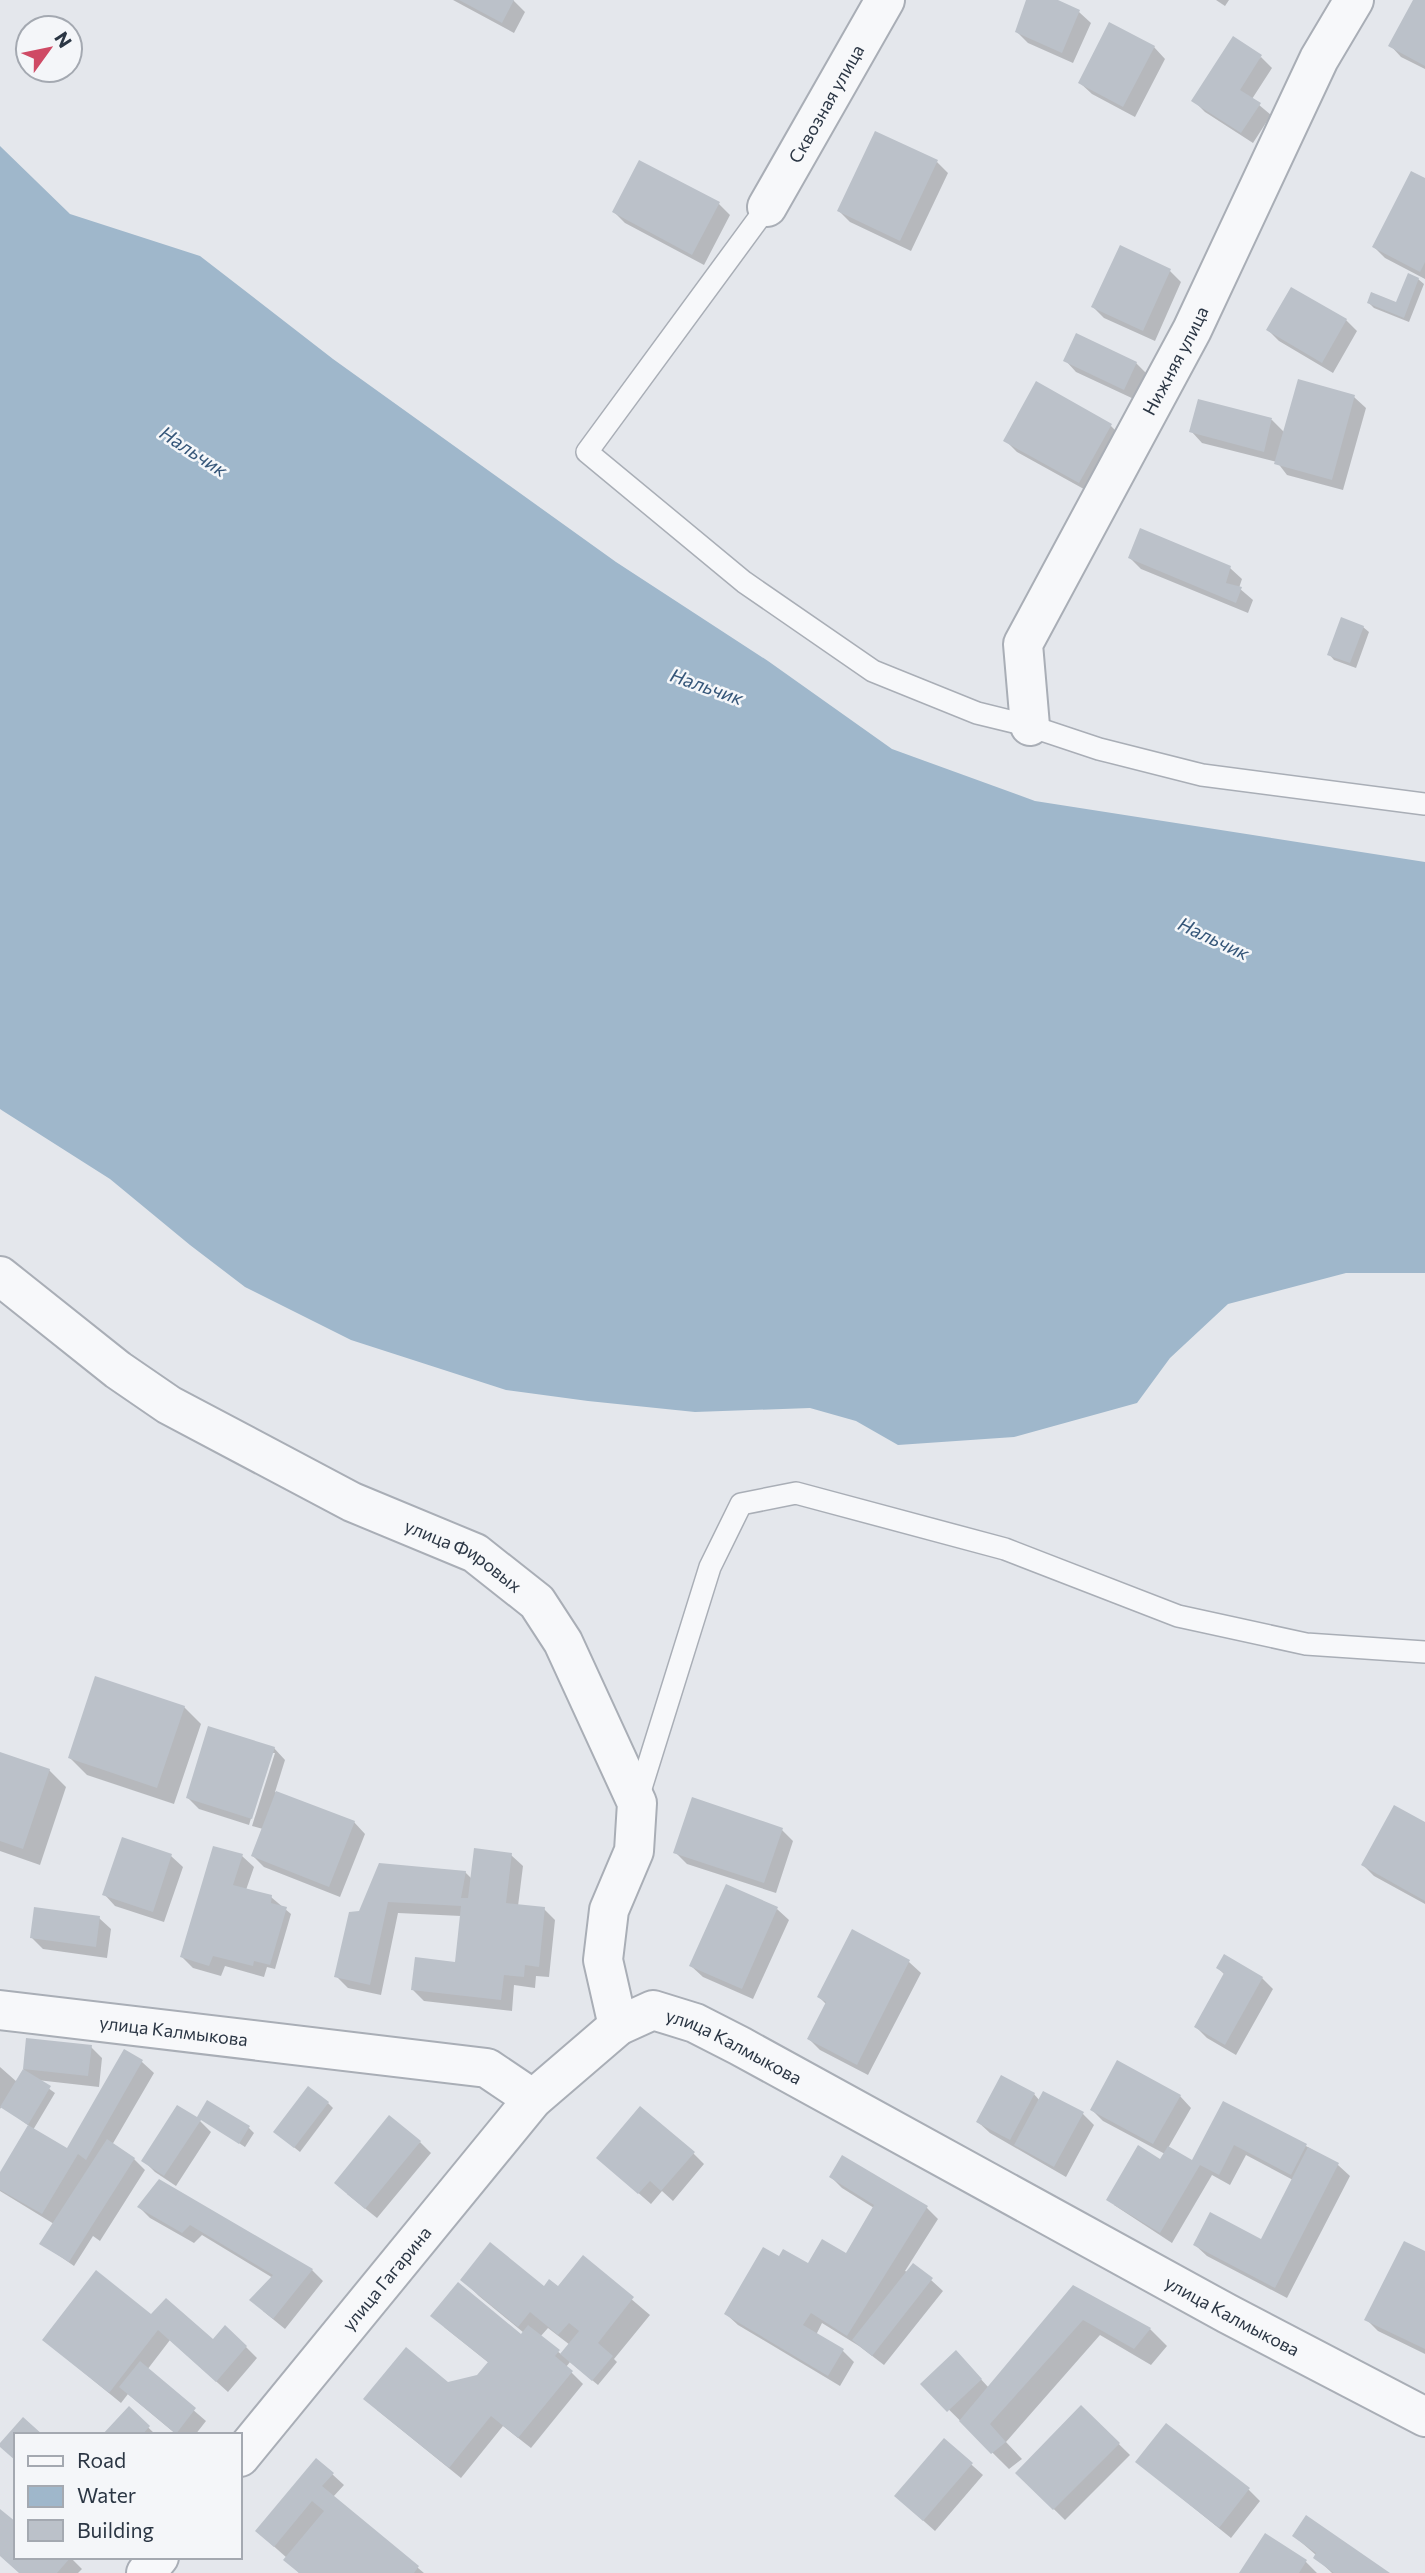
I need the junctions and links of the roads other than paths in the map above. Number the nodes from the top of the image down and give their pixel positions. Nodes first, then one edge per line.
1 (885, 0) edge
2 (1354, 0) edge
3 (767, 206) joint
4 (1030, 726) junction
5 (1425, 804) edge
6 (0, 1276) edge
7 (1425, 1652) edge
8 (637, 1802) junction
9 (0, 2010) edge
10 (618, 2026) junction
11 (533, 2099) junction
12 (1425, 2417) edge
13 (242, 2455) edge
14 (157, 2559) edge
15 (146, 2573) edge

1 - 3 street, Сквозная улица
2 - 4 street, Нижняя улица
3 - 4 lane
4 - 5 lane
6 - 8 street, улица Фировых
7 - 8 lane
8 - 10 street, улица Фировых
9 - 11 street, улица Калмыкова
10 - 11 street, улица Калмыкова
10 - 12 street, улица Калмыкова
11 - 13 street, улица Гагарина
14 - 15 street

